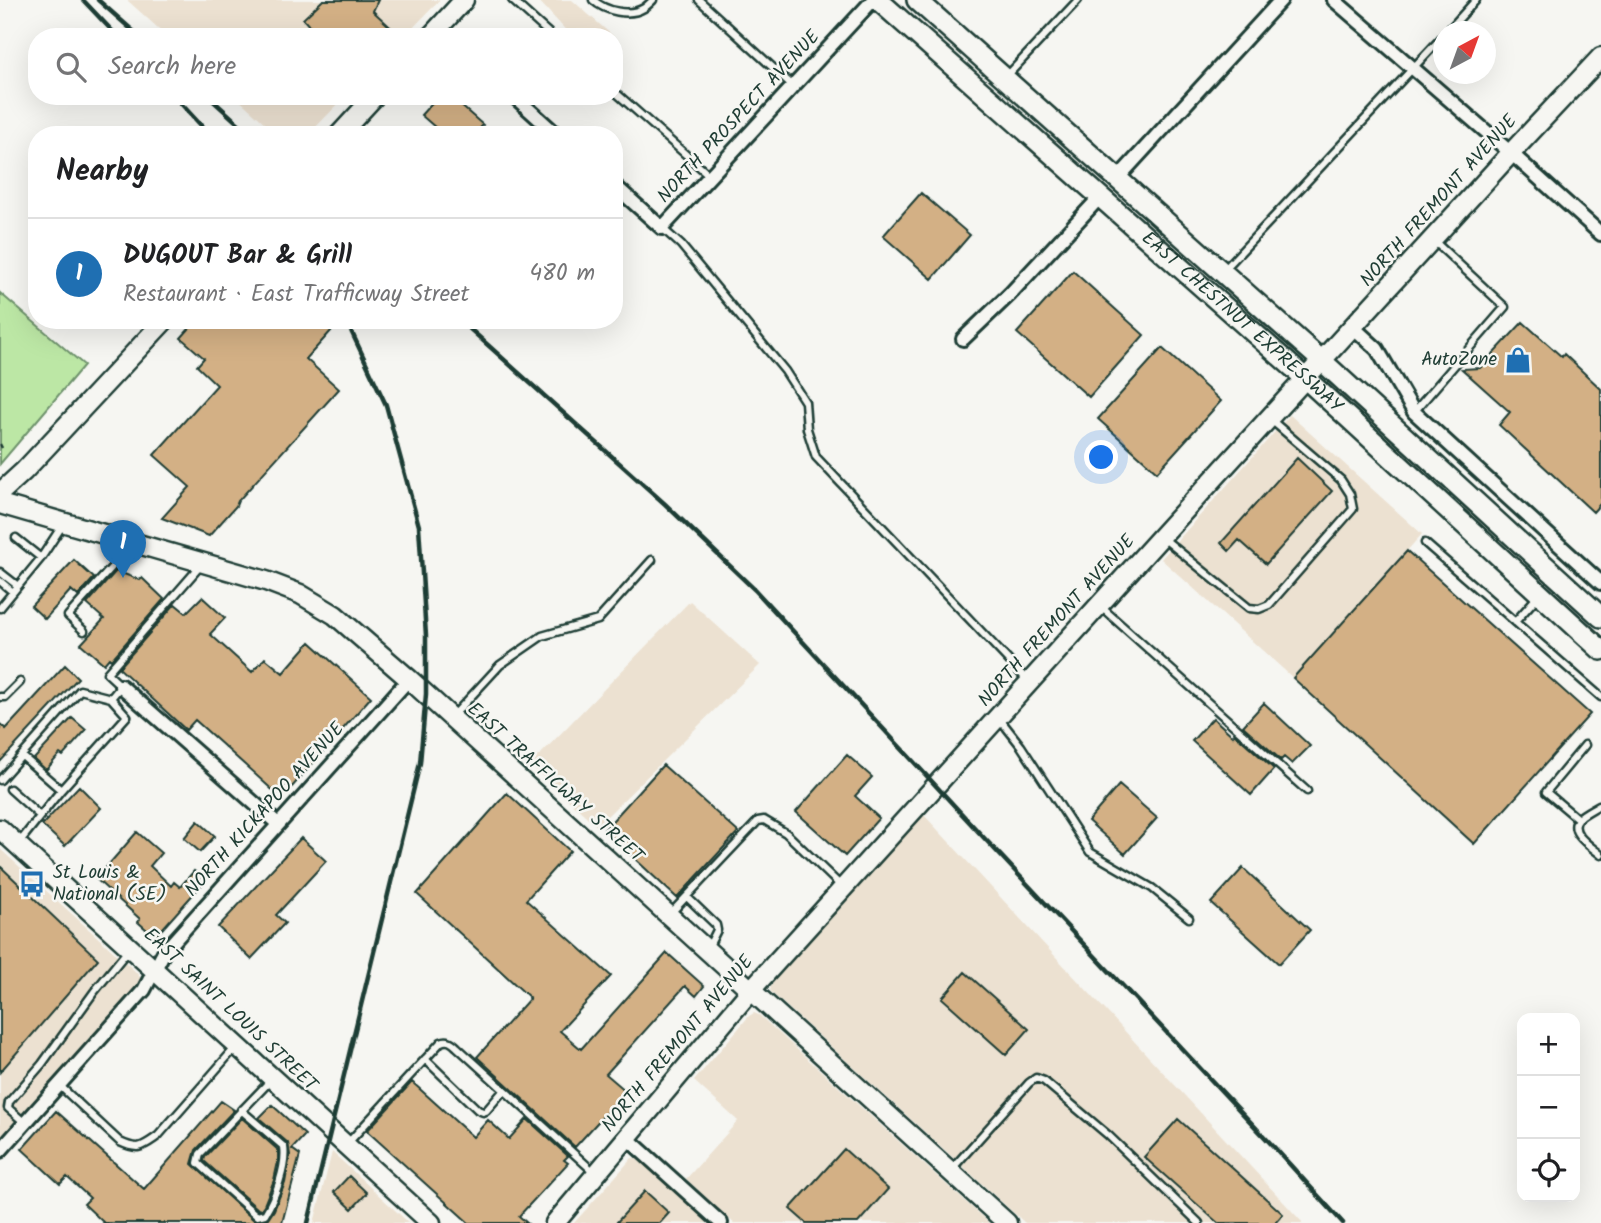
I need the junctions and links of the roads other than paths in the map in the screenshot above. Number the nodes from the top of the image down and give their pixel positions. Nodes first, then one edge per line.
1 (464, 0) edge
2 (512, 0) edge
3 (593, 0) edge
4 (653, 0) edge
5 (699, 0) edge
6 (876, 0) edge
7 (917, 0) edge
8 (1078, 0) edge
9 (1281, 0) edge
10 (1334, 0) edge
11 (1476, 0) edge
12 (1456, 21) edge
13 (443, 28) edge
14 (543, 28) edge
15 (1433, 46) edge
16 (1601, 57) edge
17 (1413, 68) junction
18 (1005, 79) junction
19 (793, 87) junction
20 (623, 99) edge
21 (367, 105) edge
22 (524, 105) edge
23 (347, 126) edge
24 (547, 126) edge
25 (1511, 153) junction
26 (710, 177) junction
27 (1117, 179) junction
28 (623, 193) edge
29 (1100, 197) junction
30 (663, 228) junction
31 (1601, 234) edge
32 (1432, 239) junction
33 (1222, 272) junction
34 (1353, 327) junction
35 (157, 329) edge
36 (964, 338) dead end
37 (1322, 361) junction
38 (1306, 379) junction
39 (1414, 412) junction
40 (1269, 418) junction
41 (0, 493) edge
42 (0, 503) edge
43 (65, 523) junction
44 (1161, 536) junction
45 (16, 538) dead end
46 (120, 539) junction
47 (1425, 543) dead end
48 (41, 558) junction
49 (652, 560) dead end
50 (203, 563) junction
51 (0, 572) edge
52 (0, 581) edge
53 (1601, 583) edge
54 (15, 589) junction
55 (1540, 594) junction
56 (1099, 605) junction
57 (0, 608) edge
58 (1601, 617) edge
59 (1515, 622) junction
60 (84, 631) dead end
61 (1601, 650) edge
62 (409, 679) junction
63 (20, 682) dead end
64 (1030, 682) junction
65 (121, 686) junction
66 (0, 697) edge
67 (1601, 697) edge
68 (111, 698) junction
69 (998, 716) junction
70 (452, 718) junction
71 (1585, 745) dead end
72 (22, 756) junction
73 (0, 780) edge
74 (10, 789) dead end
75 (61, 790) junction
76 (1307, 791) dead end
77 (1600, 805) edge
78 (40, 816) junction
79 (1578, 819) junction
80 (278, 824) junction
81 (0, 829) edge
82 (17, 845) junction
83 (1601, 855) edge
84 (843, 888) junction
85 (687, 897) junction
86 (669, 916) junction
87 (1189, 918) dead end
88 (130, 947) junction
89 (707, 950) junction
90 (155, 970) junction
91 (751, 990) junction
92 (237, 1045) junction
93 (425, 1059) junction
94 (273, 1078) junction
95 (59, 1085) junction
96 (504, 1090) junction
97 (241, 1110) junction
98 (25, 1123) junction
99 (626, 1137) junction
100 (346, 1146) junction
101 (0, 1151) edge
102 (950, 1171) junction
103 (596, 1174) junction
104 (430, 1223) edge
105 (555, 1223) edge
106 (721, 1223) edge
107 (1007, 1223) edge
108 (1199, 1223) edge

1 - 13 main road
2 - 14 lane
3 - 4 lane
5 - 19 lane
6 - 19 street, NORTH PROSPECT AVENUE
6 - 29 main road, EAST CHESTNUT EXPRESSWAY
7 - 18 main road, EAST CHESTNUT EXPRESSWAY
8 - 18 lane
9 - 27 street
10 - 17 street
11 - 12 lane
15 - 17 lane
16 - 25 main road, NORTH FREMONT AVENUE
17 - 25 street
17 - 33 lane
18 - 27 main road, EAST CHESTNUT EXPRESSWAY
19 - 26 street, NORTH PROSPECT AVENUE
20 - 26 lane
21 - 23 main road
22 - 24 street
25 - 31 street
25 - 32 main road, NORTH FREMONT AVENUE
26 - 30 street, NORTH PROSPECT AVENUE
27 - 33 main road, EAST CHESTNUT EXPRESSWAY
28 - 30 street
29 - 36 street
29 - 38 main road, EAST CHESTNUT EXPRESSWAY
30 - 64 lane
32 - 34 main road, NORTH FREMONT AVENUE
32 - 39 lane
33 - 37 main road, EAST CHESTNUT EXPRESSWAY
34 - 37 main road, NORTH FREMONT AVENUE
34 - 39 street
35 - 41 main road
37 - 38 main road, NORTH FREMONT AVENUE
37 - 58 main road, EAST CHESTNUT EXPRESSWAY
38 - 40 main road, NORTH FREMONT AVENUE
38 - 55 main road, EAST CHESTNUT EXPRESSWAY
39 - 53 street
40 - 44 main road, NORTH FREMONT AVENUE
40 - 44 lane
42 - 43 main road, EAST TRAFFICWAY STREET
43 - 46 main road, EAST TRAFFICWAY STREET
43 - 48 lane
44 - 56 main road, NORTH FREMONT AVENUE
45 - 48 lane
46 - 50 main road, EAST TRAFFICWAY STREET
46 - 60 lane
47 - 59 lane
48 - 54 lane
49 - 70 lane
50 - 62 main road, EAST TRAFFICWAY STREET
50 - 65 lane
51 - 54 lane
52 - 54 lane
54 - 57 lane
55 - 59 lane
55 - 61 main road, EAST CHESTNUT EXPRESSWAY
56 - 64 main road, NORTH FREMONT AVENUE
56 - 76 lane
59 - 67 lane
62 - 70 main road, EAST TRAFFICWAY STREET
62 - 80 street, NORTH KICKAPOO AVENUE
63 - 66 lane
64 - 69 main road, NORTH FREMONT AVENUE
65 - 68 lane
65 - 80 street
68 - 72 lane
68 - 75 lane
69 - 84 main road, NORTH FREMONT AVENUE
69 - 87 lane
70 - 86 main road, EAST TRAFFICWAY STREET
71 - 79 lane
72 - 73 lane
72 - 75 lane
74 - 78 lane
75 - 78 lane
77 - 79 lane
78 - 82 lane
79 - 83 lane
80 - 90 street, NORTH KICKAPOO AVENUE
81 - 82 main road, EAST SAINT LOUIS STREET
82 - 88 main road, EAST SAINT LOUIS STREET
84 - 85 lane
84 - 91 main road, NORTH FREMONT AVENUE
85 - 86 lane
85 - 89 lane
86 - 89 main road, EAST TRAFFICWAY STREET
88 - 90 main road, EAST SAINT LOUIS STREET
88 - 98 lane
89 - 91 main road, EAST TRAFFICWAY STREET
90 - 92 main road, EAST SAINT LOUIS STREET
90 - 95 street, NORTH KICKAPOO AVENUE
91 - 99 main road, NORTH FREMONT AVENUE
91 - 102 main road, EAST TRAFFICWAY STREET
92 - 94 main road, EAST SAINT LOUIS STREET
92 - 95 lane
93 - 96 lane
93 - 96 lane
93 - 100 lane
94 - 97 lane
94 - 100 main road, EAST SAINT LOUIS STREET
95 - 98 street, NORTH KICKAPOO AVENUE
96 - 103 lane
97 - 97 lane
98 - 101 street, NORTH KICKAPOO AVENUE
99 - 103 main road, NORTH FREMONT AVENUE
99 - 106 street
100 - 104 main road, EAST SAINT LOUIS STREET
102 - 107 main road, EAST TRAFFICWAY STREET
102 - 108 lane
103 - 105 main road, NORTH FREMONT AVENUE

